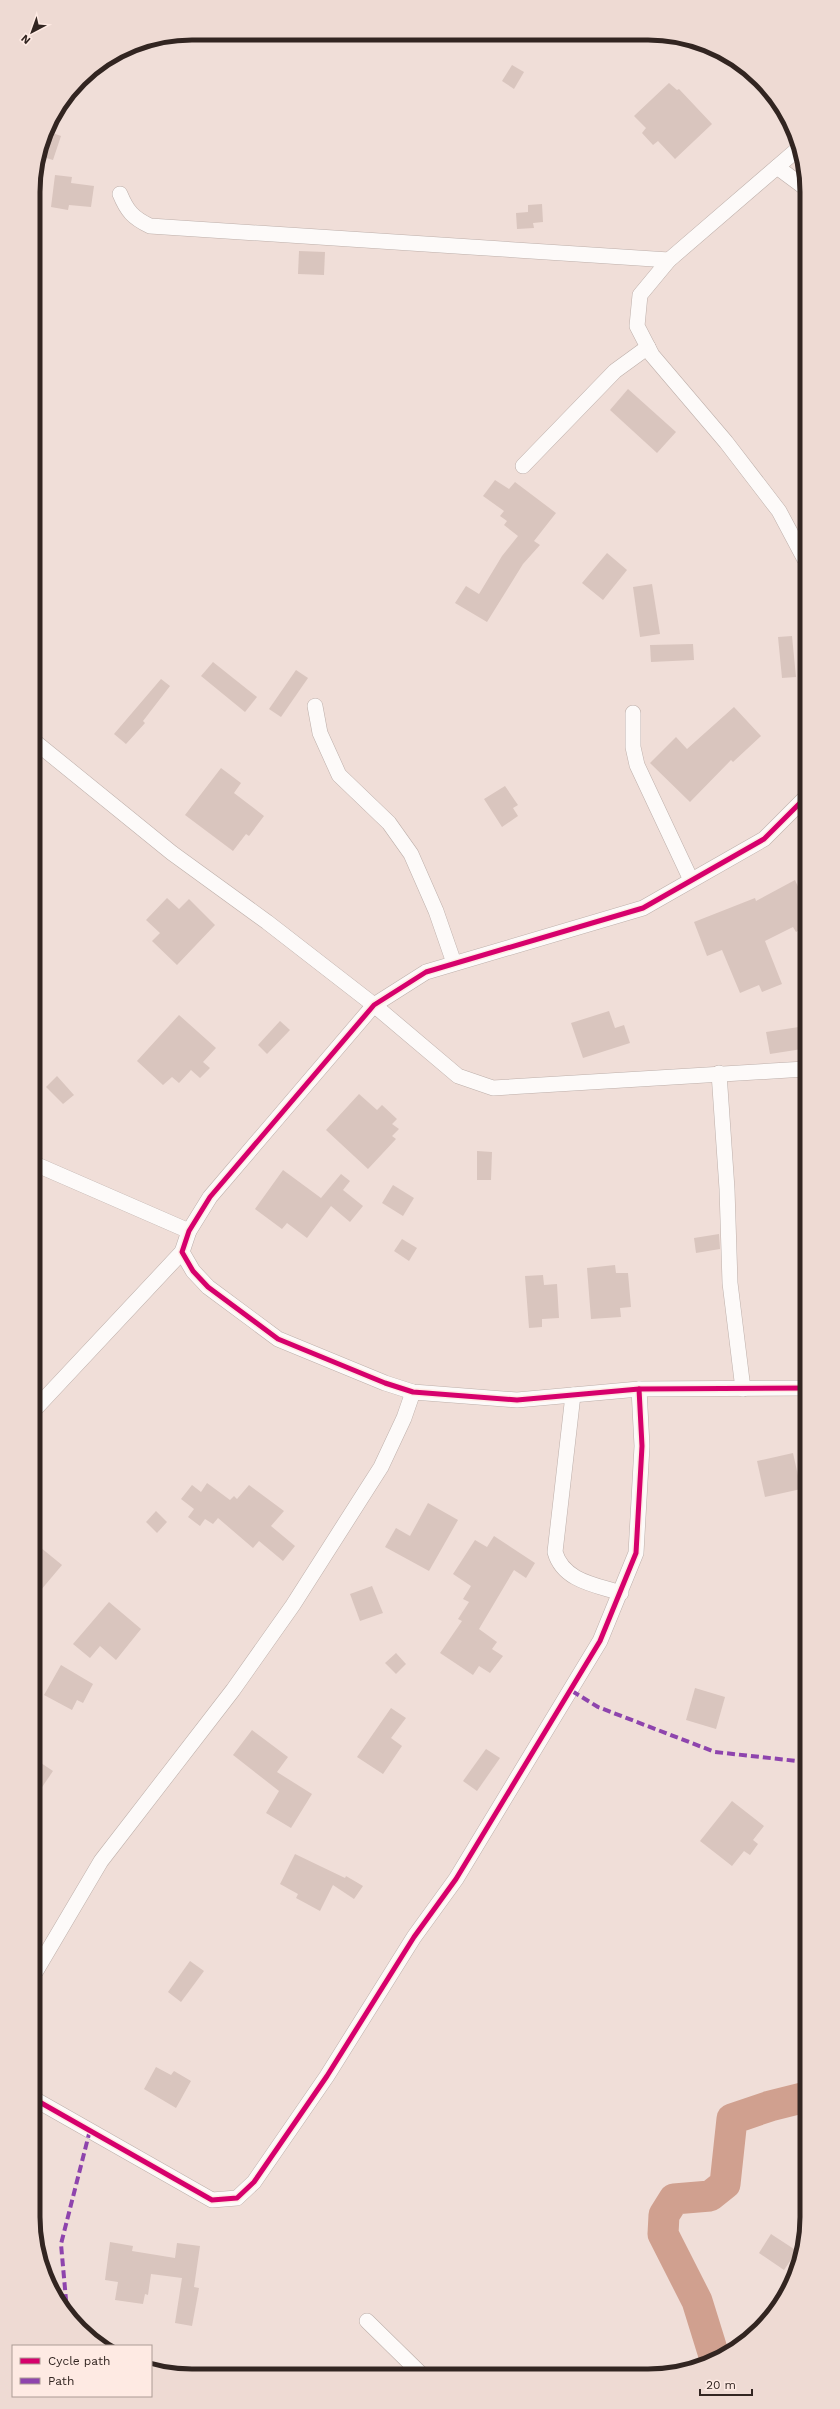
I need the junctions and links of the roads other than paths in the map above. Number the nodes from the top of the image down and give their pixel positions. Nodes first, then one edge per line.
1 (795, 152) edge
2 (777, 167) junction
3 (800, 185) edge
4 (120, 194) dead end
5 (669, 260) junction
6 (648, 347) junction
7 (523, 466) dead end
8 (800, 550) edge
9 (315, 706) dead end
10 (633, 713) dead end
11 (40, 746) edge
12 (800, 803) edge
13 (691, 880) junction
14 (454, 963) junction
15 (374, 1006) junction
16 (800, 1069) edge
17 (719, 1073) junction
18 (40, 1166) edge
19 (189, 1231) junction
20 (182, 1252) junction
21 (800, 1388) edge
22 (639, 1389) junction
23 (743, 1389) junction
24 (413, 1392) junction
25 (573, 1395) junction
26 (40, 1404) edge
27 (621, 1593) junction
28 (40, 1964) edge
29 (40, 2102) edge
30 (367, 2320) dead end
31 (416, 2369) edge

1 - 2 street
2 - 3 street
2 - 5 street
4 - 5 street
5 - 6 street
6 - 7 street
6 - 8 street
9 - 14 street
10 - 13 street
11 - 15 street
12 - 13 street
13 - 14 street
14 - 15 street
15 - 17 street
15 - 19 street
16 - 17 street
17 - 23 street
18 - 19 street
19 - 20 street
20 - 24 street
20 - 26 street
21 - 23 street
22 - 23 street
22 - 25 street
22 - 27 street
24 - 25 street
24 - 28 street
25 - 27 street
27 - 29 street
30 - 31 street

